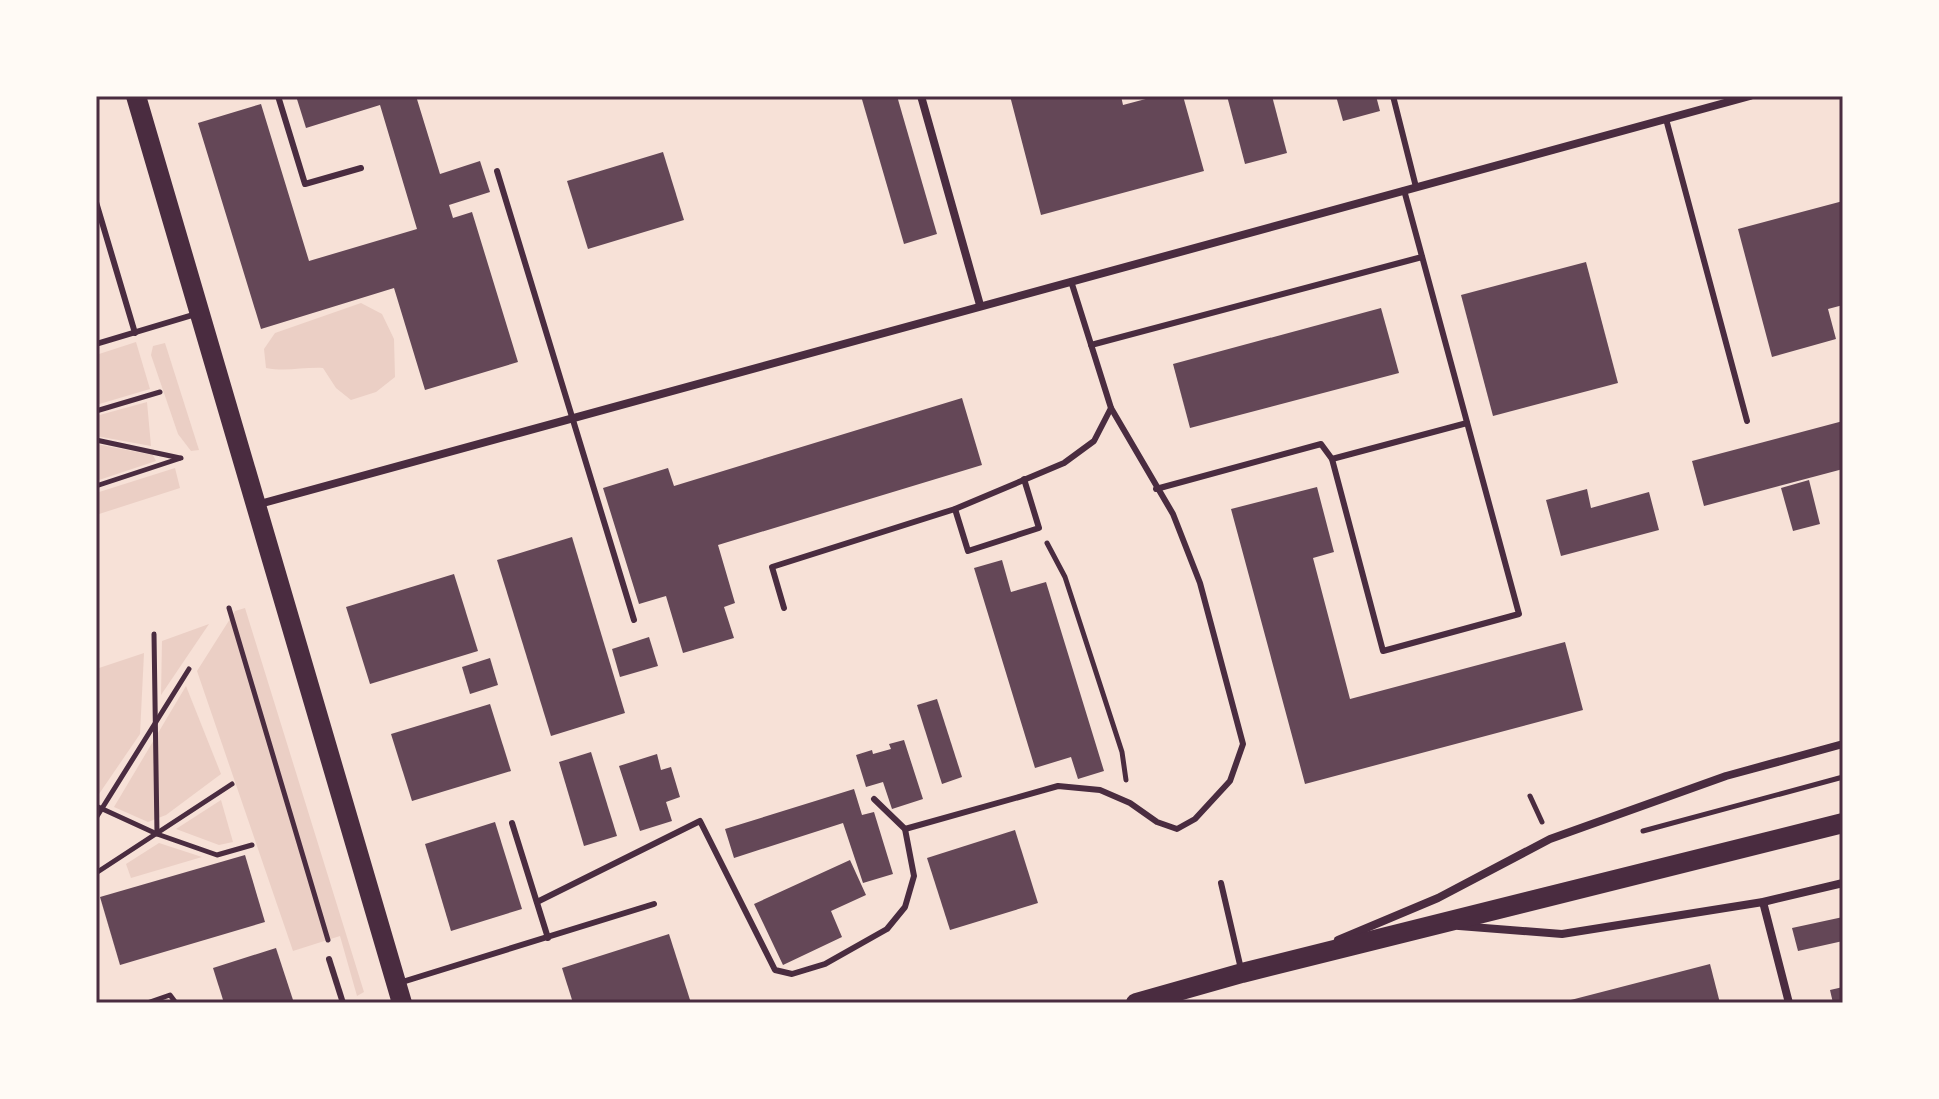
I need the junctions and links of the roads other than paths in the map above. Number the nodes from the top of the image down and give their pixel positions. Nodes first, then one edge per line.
1 (136, 96) edge
2 (278, 96) edge
3 (921, 96) edge
4 (1393, 96) edge
5 (1750, 96) edge
6 (1666, 119) junction
7 (361, 168) dead end
8 (497, 171) dead end
9 (1416, 187) junction
10 (1404, 190) junction
11 (96, 202) edge
12 (1422, 257) junction
13 (1071, 281) junction
14 (980, 305) junction
15 (200, 313) junction
16 (135, 333) junction
17 (96, 344) edge
18 (1091, 345) junction
19 (1111, 408) junction
20 (572, 416) junction
21 (1747, 421) dead end
22 (1467, 423) junction
23 (1332, 459) junction
24 (1024, 479) junction
25 (1156, 489) junction
26 (256, 505) junction
27 (955, 509) junction
28 (784, 608) dead end
29 (634, 620) dead end
30 (1843, 744) edge
31 (874, 799) dead end
32 (512, 823) dead end
33 (1843, 823) edge
34 (905, 829) junction
35 (1221, 883) dead end
36 (1843, 883) edge
37 (537, 902) junction
38 (1763, 902) junction
39 (654, 904) dead end
40 (1438, 925) junction
41 (548, 938) junction
42 (329, 959) road end
43 (1283, 964) junction
44 (1242, 973) junction
45 (399, 994) edge
46 (343, 1003) edge
47 (1136, 1003) edge
48 (1789, 1003) edge

1 - 15 main road
2 - 7 lane
3 - 14 street
4 - 9 lane
5 - 6 street
6 - 9 street
6 - 21 lane
8 - 20 lane
9 - 10 street
10 - 12 lane
10 - 13 street
11 - 16 lane
12 - 18 lane
12 - 22 lane
13 - 14 street
13 - 18 lane
14 - 20 street
15 - 16 lane
15 - 26 main road
16 - 17 lane
18 - 19 lane
19 - 24 lane
19 - 25 lane
20 - 26 street
20 - 29 lane
22 - 23 lane
22 - 23 lane
23 - 25 lane
24 - 27 lane
24 - 27 lane
25 - 34 lane
26 - 45 main road
27 - 28 lane
30 - 43 street
31 - 34 lane
32 - 37 lane
33 - 40 main road
34 - 37 lane
35 - 44 lane
36 - 38 street
37 - 41 lane
38 - 40 street
38 - 48 street
39 - 41 lane
40 - 43 main road
41 - 45 lane
42 - 46 lane
43 - 44 main road
44 - 47 main road

